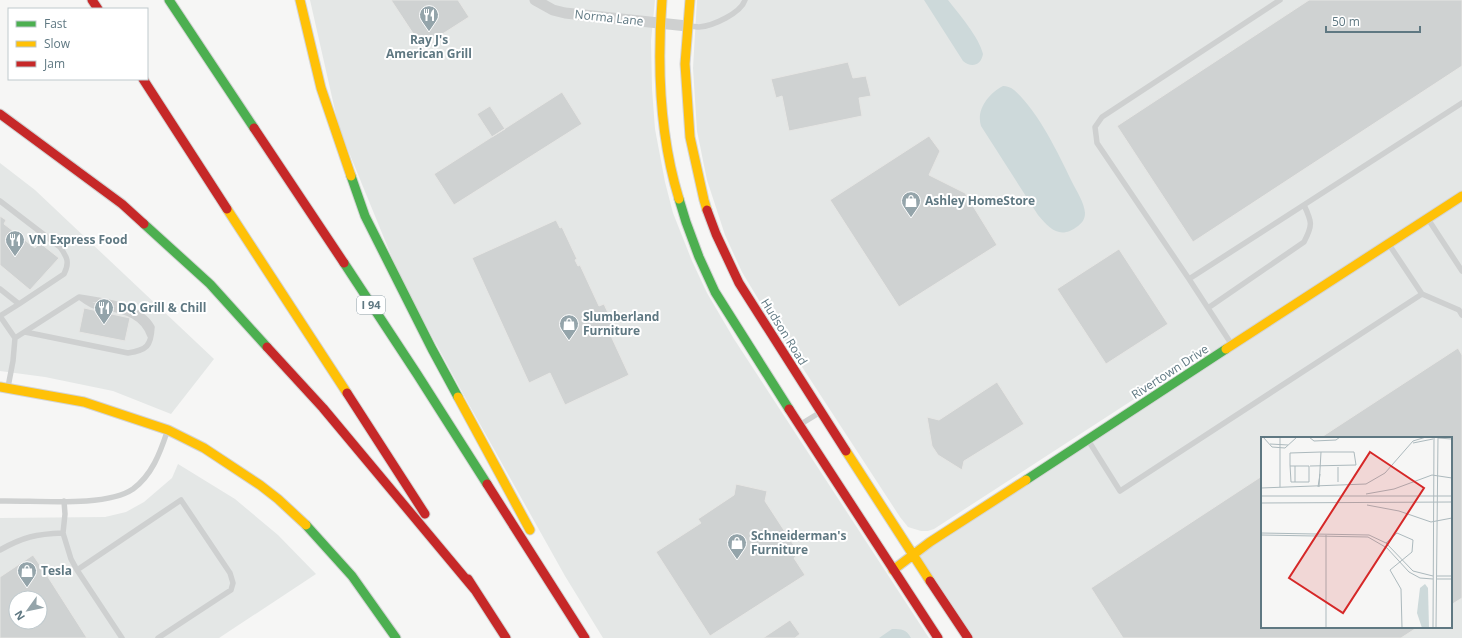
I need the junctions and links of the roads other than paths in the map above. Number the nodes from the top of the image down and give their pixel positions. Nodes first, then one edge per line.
1 (169, 0) edge
2 (300, 0) edge
3 (535, 0) edge
4 (662, 0) edge
5 (690, 0) edge
6 (745, 0) edge
7 (1280, 0) edge
8 (660, 23) junction
9 (687, 26) junction
10 (144, 80) edge
11 (1462, 103) edge
12 (0, 114) edge
13 (1462, 196) edge
14 (0, 201) edge
15 (1304, 205) junction
16 (1428, 219) junction
17 (1389, 244) junction
18 (1459, 262) edge
19 (1462, 271) edge
20 (1189, 279) junction
21 (0, 290) edge
22 (1422, 294) junction
23 (19, 304) junction
24 (1208, 308) junction
25 (1462, 315) edge
26 (0, 316) edge
27 (25, 332) junction
28 (15, 338) junction
29 (1232, 345) junction
30 (4, 387) edge
31 (820, 412) junction
32 (799, 426) junction
33 (168, 430) junction
34 (1088, 440) junction
35 (0, 501) edge
36 (64, 501) junction
37 (63, 533) junction
38 (534, 537) dead end
39 (0, 550) edge
40 (540, 551) dead end
41 (913, 555) junction
42 (77, 570) junction
43 (893, 570) junction
44 (475, 590) junction
45 (569, 613) junction
46 (122, 638) edge
47 (158, 638) edge
48 (396, 638) edge
49 (506, 638) edge
50 (585, 638) edge
51 (938, 638) edge
52 (968, 638) edge

1 - 45 main road, I 94
2 - 38 main road
3 - 8 street, Norma Lane
4 - 8 main road
5 - 9 main road, Hudson Road
6 - 9 lane
7 - 20 lane
8 - 9 street, Norma Lane
8 - 32 main road
9 - 31 main road, Hudson Road
10 - 44 main road
11 - 15 lane
12 - 44 main road
13 - 16 main road, Rivertown Drive
14 - 23 lane
15 - 20 lane
15 - 24 lane
16 - 17 main road, Rivertown Drive
16 - 18 lane
17 - 22 lane
17 - 29 main road, Rivertown Drive
18 - 19 lane
20 - 24 lane
21 - 23 lane
22 - 25 lane
22 - 34 lane
23 - 26 lane
24 - 29 lane
26 - 28 lane
27 - 27 lane
27 - 28 lane
28 - 30 lane
29 - 34 main road, Rivertown Drive
30 - 33 main road
31 - 32 lane
31 - 41 main road, Hudson Road
32 - 43 main road
33 - 36 lane
33 - 48 main road
34 - 41 main road, Rivertown Drive
35 - 36 lane
36 - 37 lane
37 - 39 lane
37 - 42 lane
40 - 45 main road
41 - 43 main road, Rivertown Drive
41 - 52 main road, Hudson Road
42 - 46 lane
42 - 47 lane
43 - 51 main road
44 - 49 main road
45 - 50 main road, I 94

